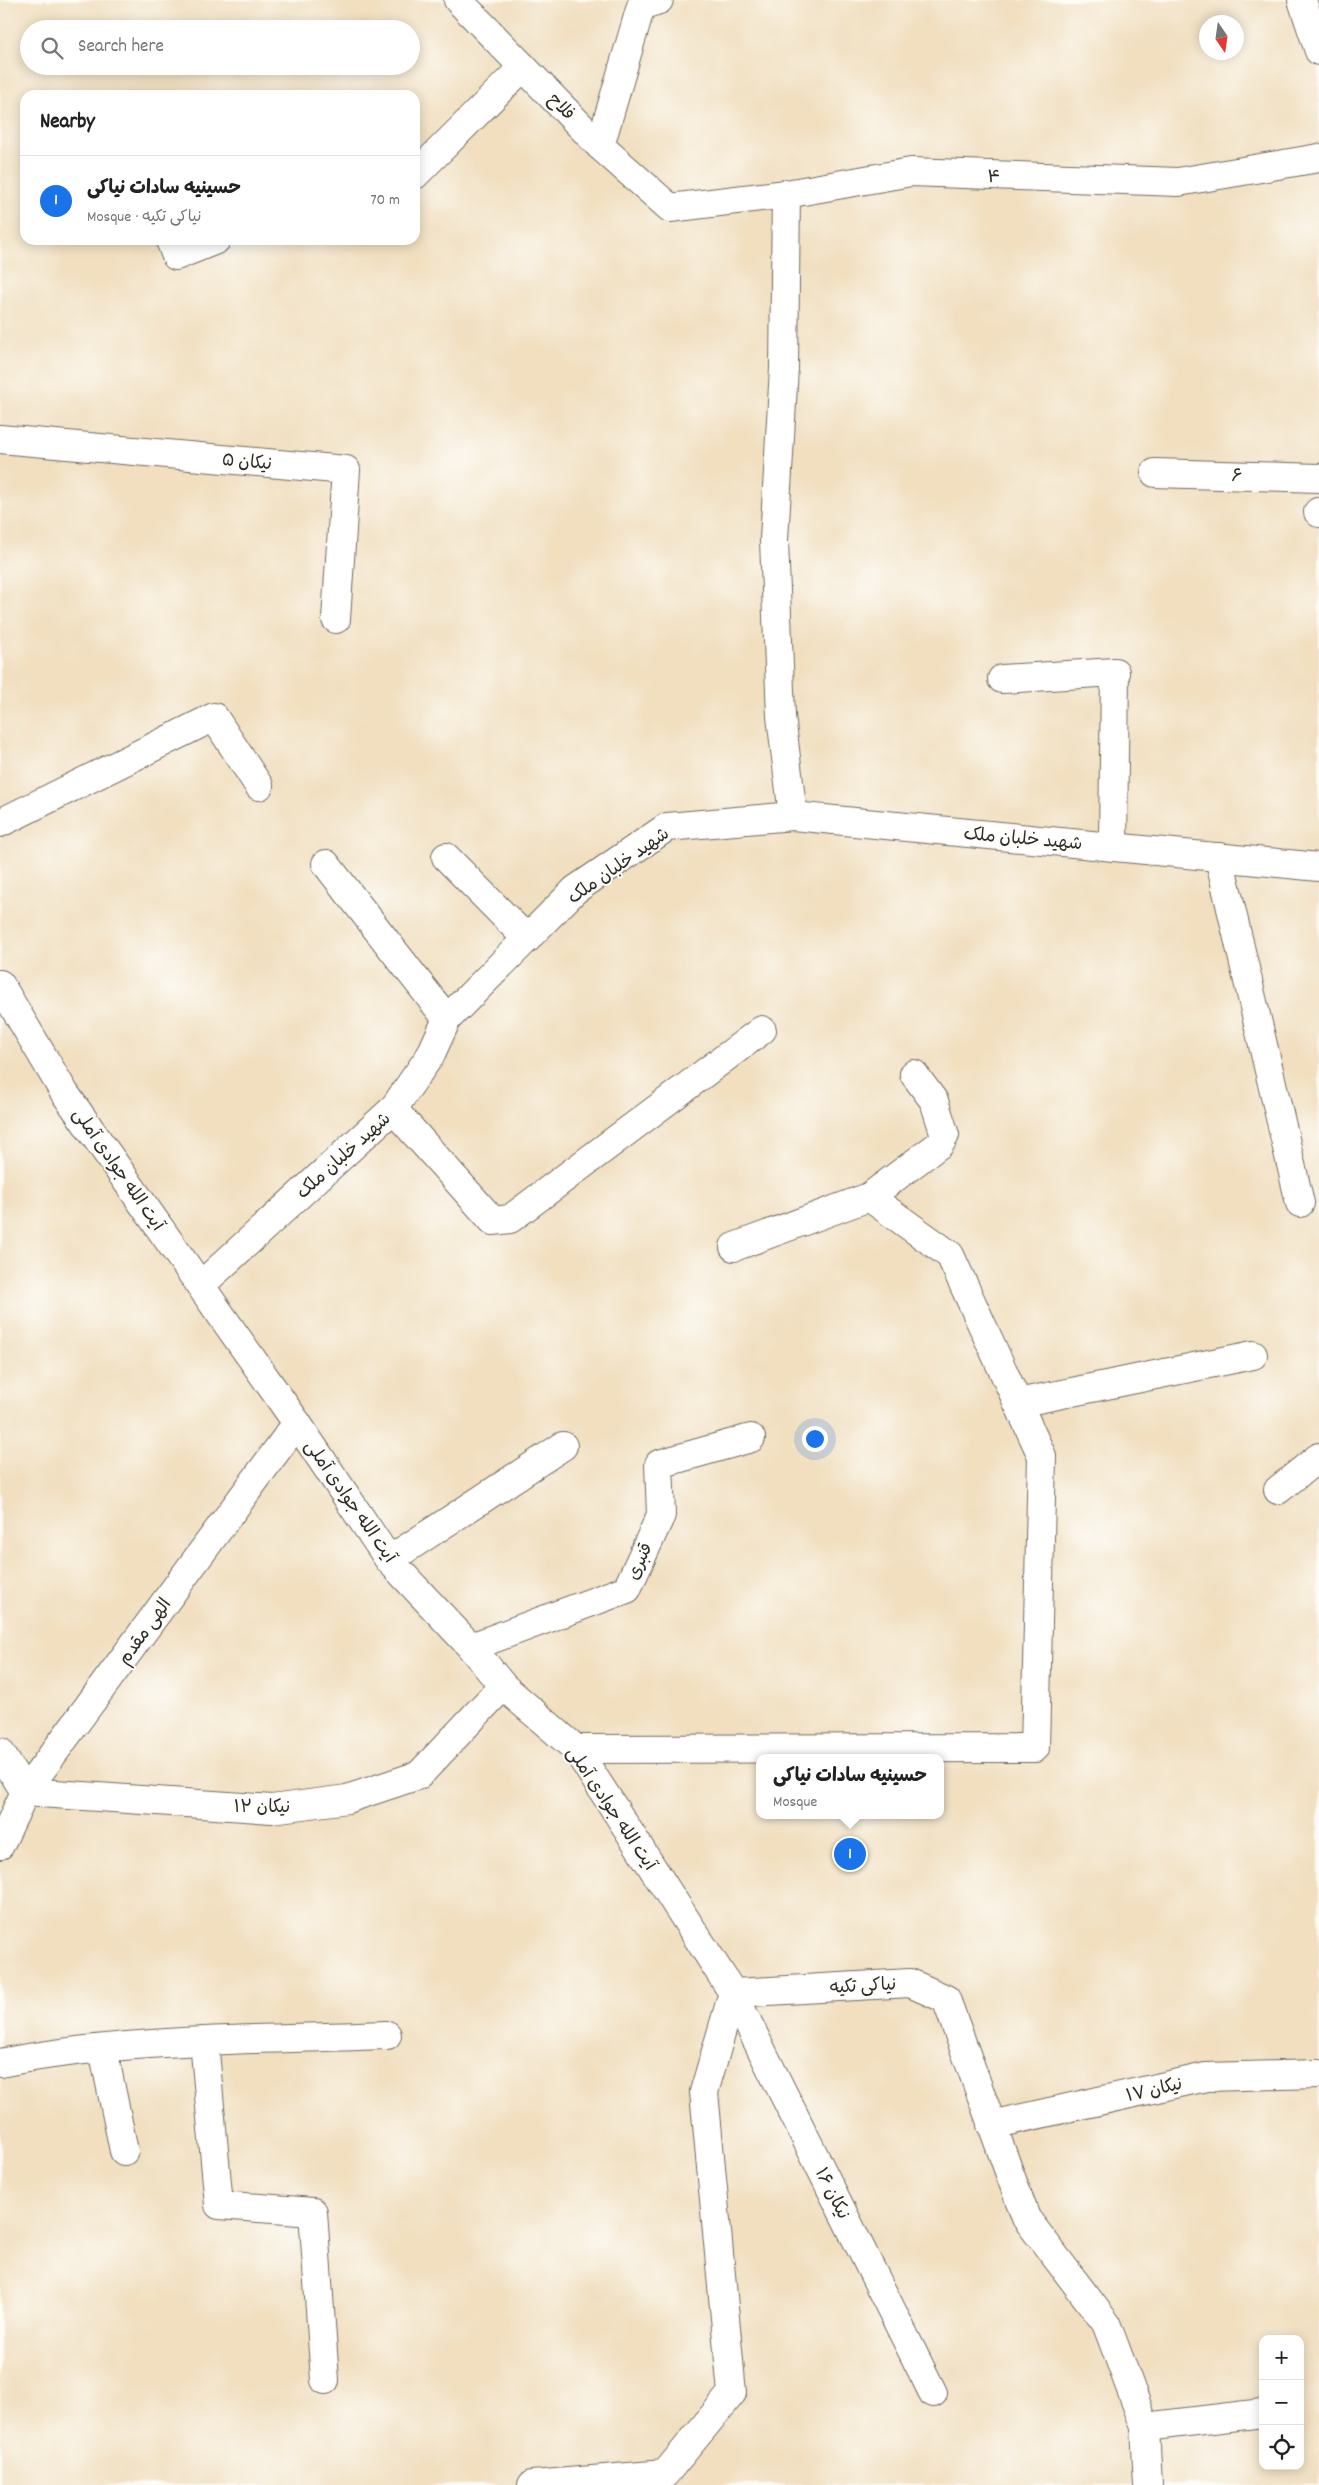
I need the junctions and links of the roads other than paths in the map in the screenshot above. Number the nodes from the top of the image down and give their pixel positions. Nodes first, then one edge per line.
1 (659, 0) edge
2 (1302, 0) edge
3 (466, 3) edge
4 (1319, 51) edge
5 (523, 67) junction
6 (600, 146) junction
7 (1319, 158) edge
8 (420, 169) edge
9 (786, 194) junction
10 (670, 208) joint
11 (172, 245) edge
12 (204, 245) edge
13 (0, 439) edge
14 (1154, 473) dead end
15 (1319, 478) edge
16 (336, 619) dead end
17 (1002, 679) dead end
18 (259, 786) dead end
19 (793, 816) junction
20 (0, 823) edge
21 (1113, 847) junction
22 (446, 857) dead end
23 (1218, 857) junction
24 (326, 864) dead end
25 (1319, 867) edge
26 (527, 938) junction
27 (0, 984) edge
28 (447, 1019) junction
29 (762, 1030) dead end
30 (914, 1074) dead end
31 (393, 1109) junction
32 (868, 1197) junction
33 (1300, 1203) dead end
34 (734, 1247) dead end
35 (201, 1285) junction
36 (1253, 1354) dead end
37 (1018, 1403) junction
38 (297, 1423) junction
39 (750, 1438) dead end
40 (563, 1446) dead end
41 (1319, 1457) edge
42 (1278, 1490) dead end
43 (389, 1560) junction
44 (471, 1647) junction
45 (504, 1686) junction
46 (576, 1749) junction
47 (0, 1752) edge
48 (25, 1792) junction
49 (0, 1845) edge
50 (732, 1993) junction
51 (387, 2035) dead end
52 (204, 2041) junction
53 (103, 2049) junction
54 (0, 2063) edge
55 (1319, 2074) edge
56 (991, 2125) junction
57 (124, 2151) dead end
58 (325, 2380) dead end
59 (933, 2393) dead end
60 (1259, 2413) edge
61 (1145, 2427) junction
62 (532, 2485) edge
63 (1148, 2485) edge

1 - 6 street
2 - 4 street
3 - 5 street, فلاح
5 - 6 street, فلاح
5 - 8 street
6 - 10 street, فلاح
7 - 9 street, ۴
9 - 10 street, ۴
9 - 19 street
11 - 12 street
13 - 16 street, نیکان ۵
14 - 15 street, ۶
17 - 21 street
18 - 20 street
19 - 21 street, شهید خلبان ملک
19 - 26 street, شهید خلبان ملک
21 - 23 street, شهید خلبان ملک
22 - 26 street
23 - 25 street, شهید خلبان ملک
23 - 33 street
24 - 28 street
26 - 28 street, شهید خلبان ملک
27 - 35 street, آیت الله جوادی آملی
28 - 31 street, شهید خلبان ملک
29 - 31 street
30 - 32 street
31 - 35 street, شهید خلبان ملک
32 - 34 street
32 - 37 street
35 - 38 street, آیت الله جوادی آملی
36 - 37 street
37 - 46 street
38 - 43 street, آیت الله جوادی آملی
38 - 48 street, الهی مقدم
39 - 44 street, قنبری
40 - 43 street
41 - 42 street
43 - 44 street, آیت الله جوادی آملی
44 - 45 street, آیت الله جوادی آملی
45 - 46 street, آیت الله جوادی آملی
45 - 48 street, نیکان ۱۲
46 - 50 street, آیت الله جوادی آملی
47 - 48 street
48 - 49 street, الهی مقدم
50 - 56 street, نیاکی تکیه
50 - 59 street, نیکان ۱۶
50 - 62 street
51 - 52 street
52 - 53 street
52 - 58 street
53 - 54 street
53 - 57 street
55 - 56 street, نیکان ۱۷
56 - 61 street, نیاکی تکیه
60 - 61 street
61 - 63 street, نیاکی تکیه

